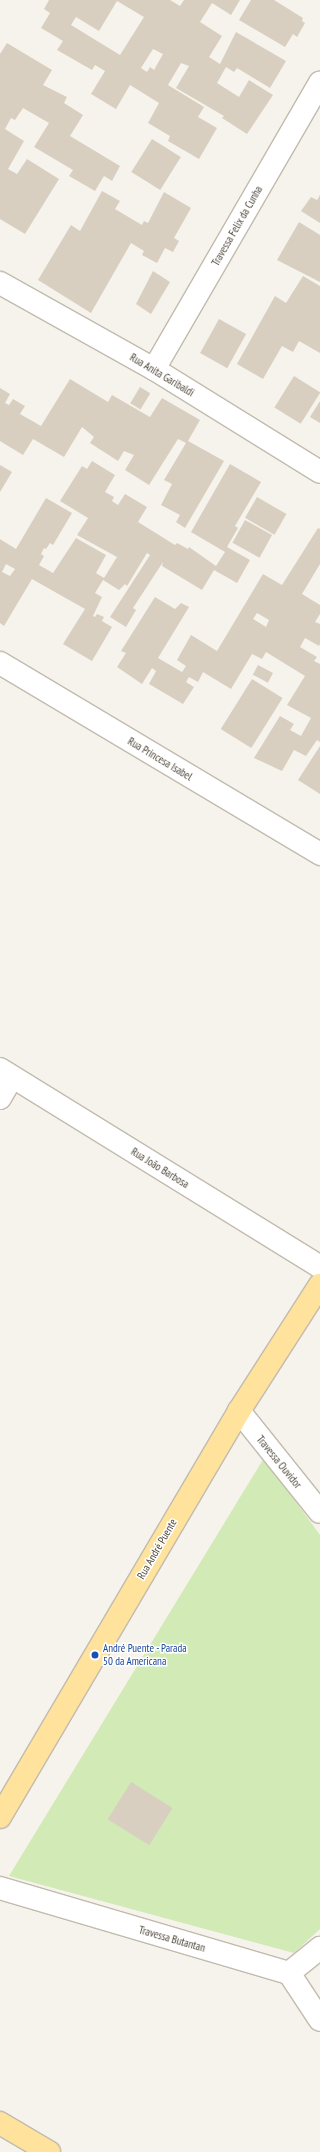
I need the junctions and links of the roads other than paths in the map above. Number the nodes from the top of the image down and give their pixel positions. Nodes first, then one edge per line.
1 (320, 83) edge
2 (0, 282) edge
3 (154, 369) junction
4 (320, 472) edge
5 (0, 664) edge
6 (320, 854) edge
7 (6, 1073) edge
8 (0, 1098) edge
9 (320, 1267) edge
10 (320, 1285) edge
11 (239, 1411) junction
12 (320, 1512) edge
13 (0, 1817) edge
14 (0, 1888) edge
15 (320, 1948) edge
16 (289, 1973) junction
17 (320, 2020) edge
18 (0, 2123) edge
19 (48, 2152) edge

1 - 3 street, Travessa Felix da Cunha
2 - 3 street, Rua Anita Garibaldi
3 - 4 street, Rua Anita Garibaldi
5 - 6 street, Rua Princesa Isabel
7 - 8 street
7 - 9 street, Rua João Barbosa
10 - 11 main road, Rua André Puente
11 - 12 street, Travessa Ouvidor
11 - 13 main road, Rua André Puente
14 - 16 street, Travessa Butantan
15 - 16 street
16 - 17 street
18 - 19 main road

